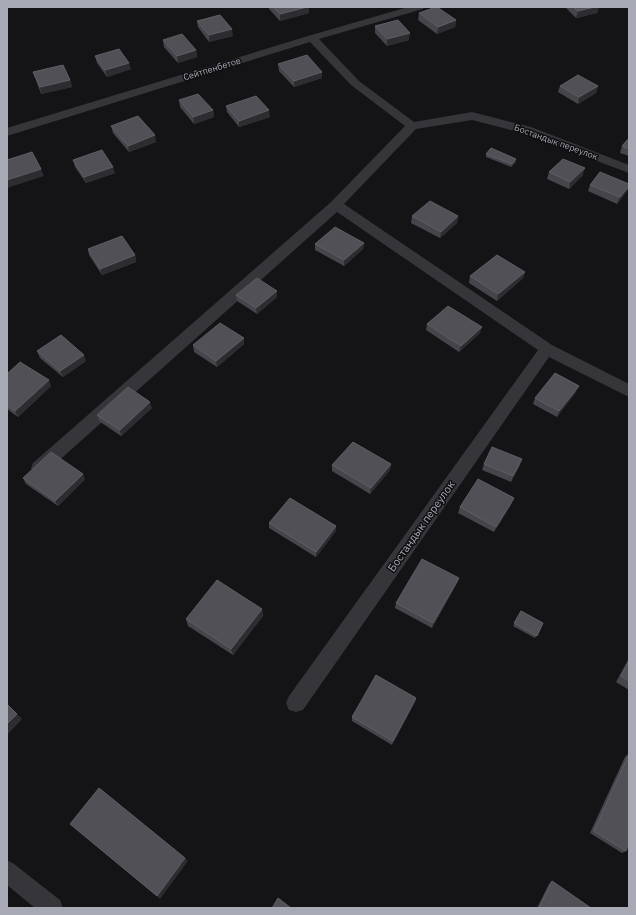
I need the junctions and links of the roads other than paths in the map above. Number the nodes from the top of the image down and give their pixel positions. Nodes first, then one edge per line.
1 (418, 7) edge
2 (312, 38) junction
3 (412, 126) junction
4 (7, 132) edge
5 (629, 169) edge
6 (336, 205) junction
7 (547, 349) junction
8 (629, 391) edge
9 (32, 474) edge
10 (296, 703) dead end
11 (7, 871) edge
12 (52, 908) edge

1 - 2 street, Сейтпенбетов
2 - 3 street
2 - 4 street, Сейтпенбетов
3 - 5 street, Бостандык переулок
3 - 6 street
6 - 7 street
6 - 9 street
7 - 8 street
7 - 10 street, Бостандык переулок
11 - 12 street

